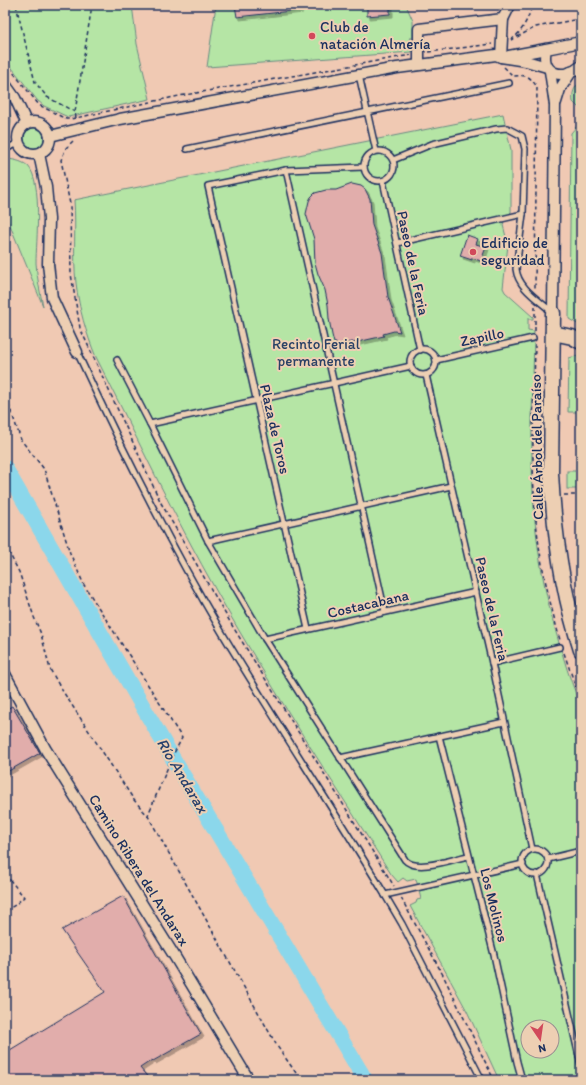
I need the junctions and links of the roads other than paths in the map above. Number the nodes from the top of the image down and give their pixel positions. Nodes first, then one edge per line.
1 (510, 5) edge
2 (503, 19) junction
3 (581, 42) edge
4 (546, 49) junction
5 (500, 61) junction
6 (419, 64) junction
7 (581, 66) edge
8 (548, 69) junction
9 (571, 72) junction
10 (359, 75) junction
11 (509, 83) dead end
12 (5, 84) edge
13 (555, 105) junction
14 (367, 111) junction
15 (27, 124) junction
16 (50, 136) junction
17 (19, 143) junction
18 (187, 148) dead end
19 (5, 149) edge
20 (376, 151) junction
21 (39, 154) junction
22 (393, 160) junction
23 (364, 167) junction
24 (286, 170) junction
25 (383, 182) junction
26 (523, 214) junction
27 (397, 243) junction
28 (553, 313) junction
29 (553, 333) junction
30 (533, 338) dead end
31 (581, 342) edge
32 (420, 350) junction
33 (76, 352) joint
34 (117, 360) dead end
35 (436, 360) junction
36 (411, 366) junction
37 (426, 375) junction
38 (333, 382) junction
39 (257, 400) junction
40 (150, 424) junction
41 (452, 486) junction
42 (361, 506) junction
43 (284, 524) junction
44 (208, 541) junction
45 (476, 592) junction
46 (385, 612) junction
47 (308, 629) junction
48 (265, 639) junction
49 (560, 648) dead end
50 (581, 649) edge
51 (492, 663) junction
52 (5, 674) edge
53 (504, 722) junction
54 (439, 736) junction
55 (340, 758) junction
56 (532, 849) junction
57 (581, 852) edge
58 (468, 856) junction
59 (548, 859) junction
60 (523, 864) junction
61 (537, 874) junction
62 (474, 875) junction
63 (385, 895) junction
64 (581, 1065) edge
65 (249, 1080) edge
66 (482, 1080) edge
67 (522, 1080) edge

1 - 2 street
2 - 5 street
2 - 6 street
3 - 4 street
4 - 5 street
4 - 8 street
5 - 6 street
5 - 8 street
6 - 10 street
7 - 9 street
8 - 9 street
8 - 13 street
9 - 13 street
10 - 14 lane
10 - 16 street
11 - 14 lane
12 - 15 street
13 - 28 street
14 - 18 lane
14 - 20 lane
15 - 16 street
15 - 17 street
16 - 21 street
17 - 19 lane
17 - 21 street
20 - 22 lane
20 - 23 lane
21 - 33 street
22 - 25 lane
22 - 26 lane
23 - 24 lane
23 - 25 lane
24 - 38 lane
24 - 39 lane, Plaza de Toros
25 - 27 lane, Paseo de la Feria
26 - 27 lane
26 - 28 lane
27 - 32 lane, Paseo de la Feria
28 - 29 street, Calle Árbol del Paraíso
29 - 31 street
29 - 50 street, Calle Árbol del Paraíso
30 - 35 lane, Zapillo
32 - 35 lane
32 - 36 lane
33 - 63 lane
34 - 40 lane
35 - 37 lane
36 - 37 lane
36 - 38 lane
37 - 41 lane, Paseo de la Feria
38 - 39 lane
38 - 42 lane
39 - 40 lane
39 - 43 lane, Plaza de Toros
40 - 44 lane
41 - 42 lane
41 - 45 lane, Paseo de la Feria
42 - 43 lane
42 - 46 lane
43 - 44 lane
43 - 47 lane, Plaza de Toros
44 - 48 lane
45 - 46 lane, Costacabana
45 - 51 lane, Paseo de la Feria
46 - 47 lane, Costacabana
47 - 48 lane, Costacabana
48 - 55 lane
49 - 51 lane
51 - 53 lane, Paseo de la Feria
52 - 65 street, Camino Ribera del Andarax
53 - 54 lane
53 - 56 lane, Paseo de la Feria
54 - 55 lane
54 - 58 lane, Los Molinos
55 - 58 lane
56 - 59 lane
56 - 60 lane
57 - 59 lane
58 - 62 lane, Los Molinos
59 - 61 lane
60 - 61 lane
60 - 62 lane
61 - 64 lane
62 - 63 lane
62 - 67 lane, Los Molinos
63 - 66 lane

